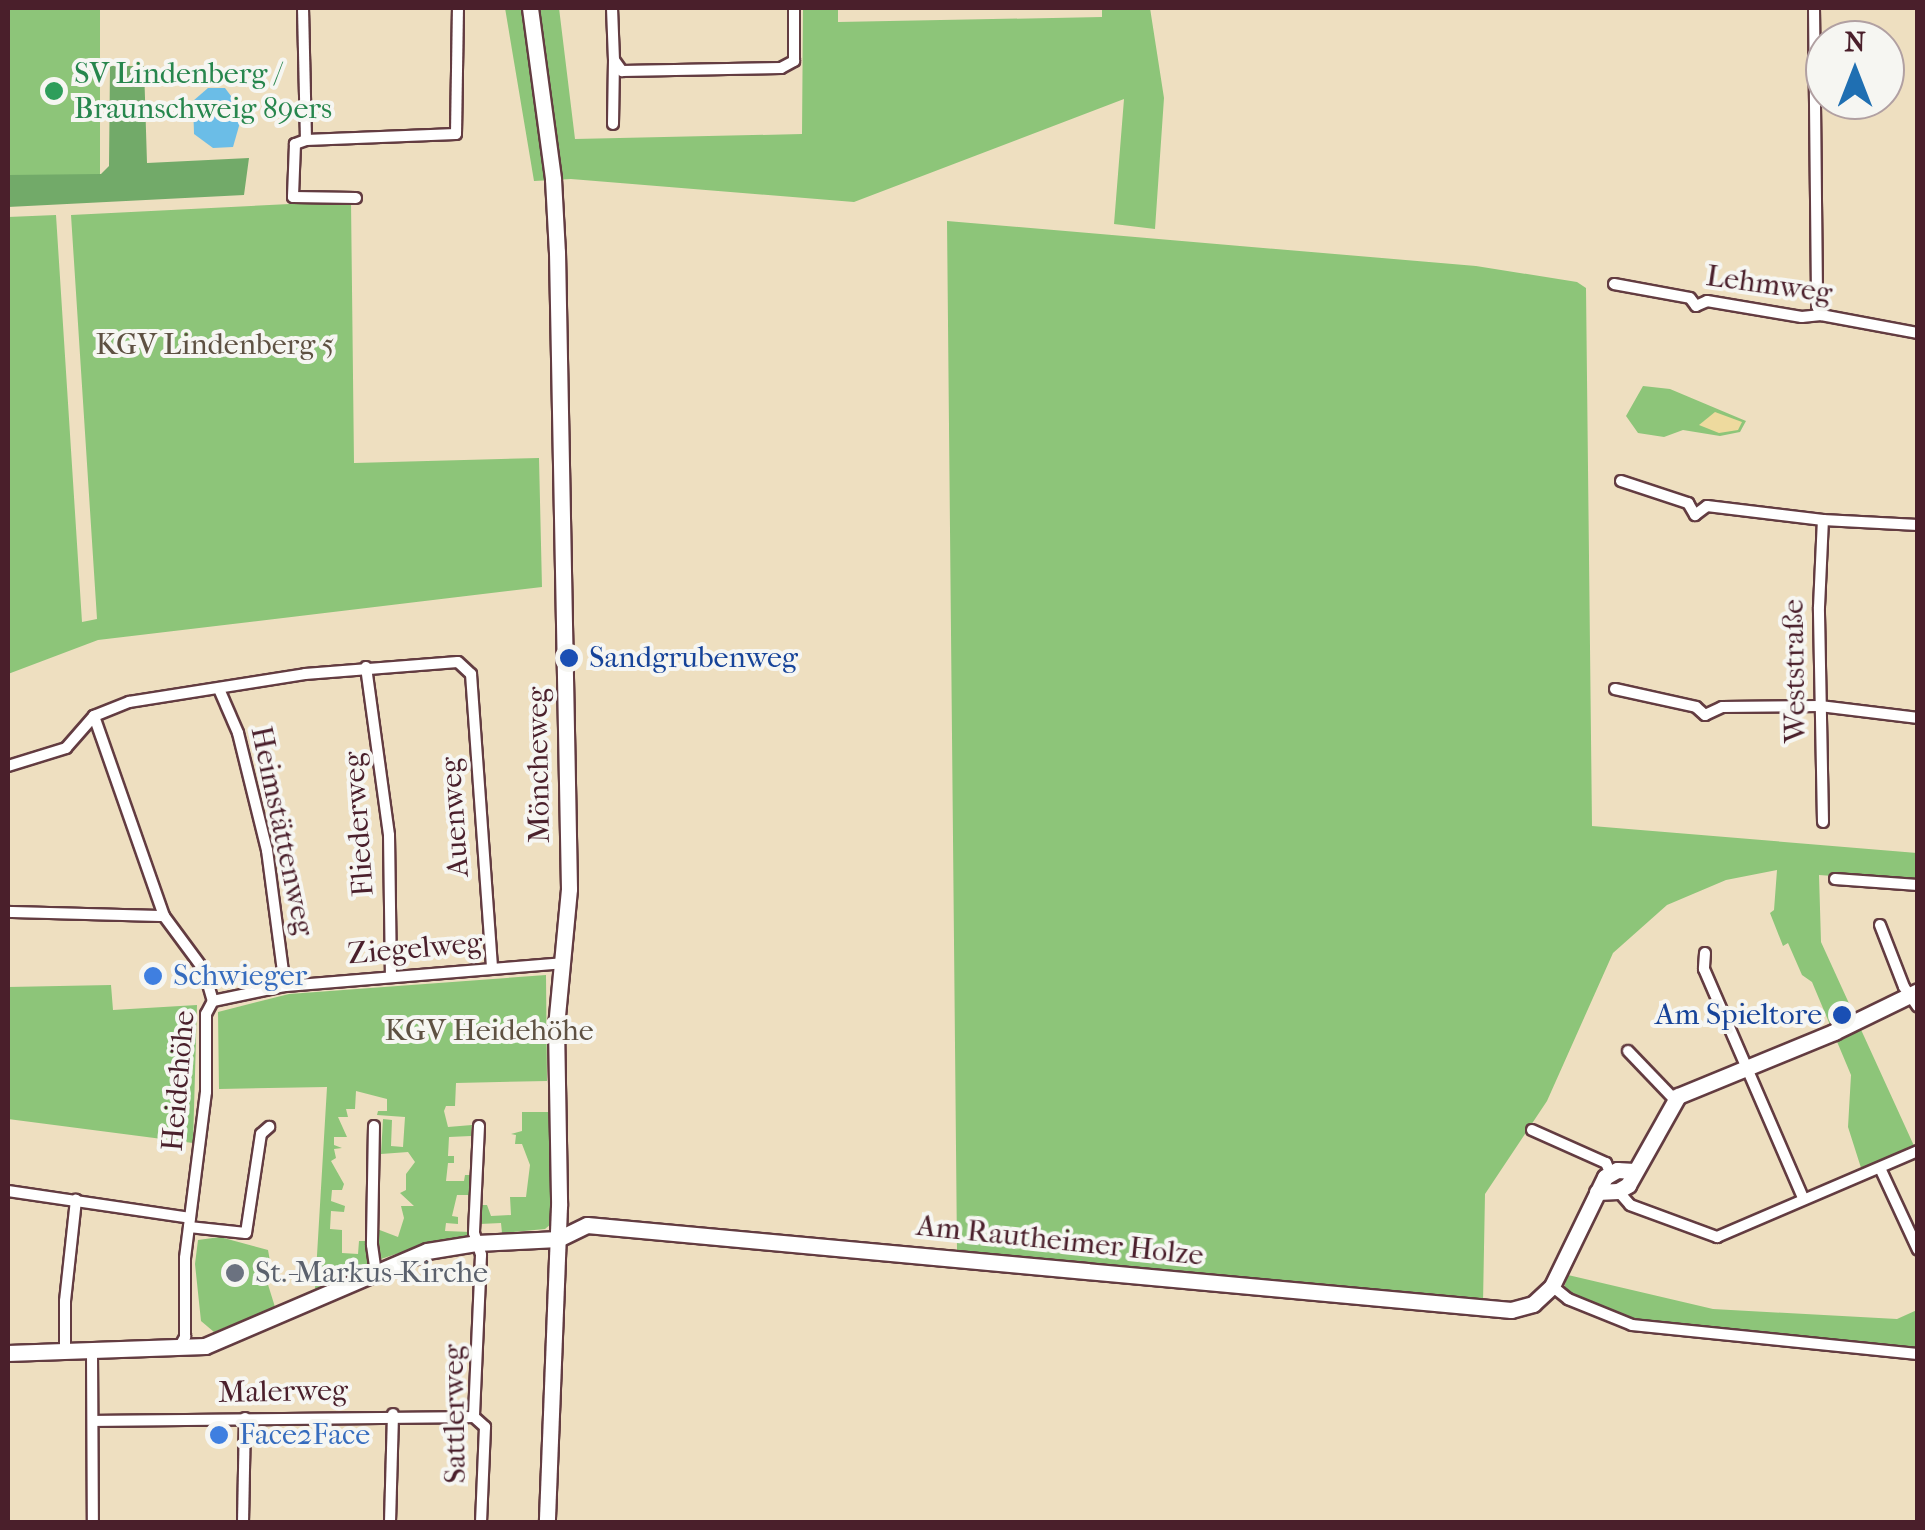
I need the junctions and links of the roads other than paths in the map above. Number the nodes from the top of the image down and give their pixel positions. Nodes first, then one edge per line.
1 (303, 8) edge
2 (458, 8) edge
3 (530, 8) edge
4 (612, 8) edge
5 (794, 8) edge
6 (1814, 8) edge
7 (614, 60) junction
8 (614, 124) dead end
9 (306, 140) junction
10 (356, 198) dead end
11 (1614, 284) dead end
12 (1821, 315) junction
13 (1918, 333) edge
14 (1621, 481) dead end
15 (1823, 520) junction
16 (1918, 524) edge
17 (366, 668) junction
18 (220, 688) junction
19 (1615, 689) dead end
20 (1820, 706) junction
21 (94, 716) junction
22 (1918, 718) edge
23 (8, 766) edge
24 (1823, 822) dead end
25 (1835, 878) dead end
26 (1918, 885) edge
27 (8, 912) edge
28 (164, 916) junction
29 (1880, 926) dead end
30 (1705, 953) dead end
31 (564, 963) junction
32 (492, 968) junction
33 (391, 977) junction
34 (284, 986) junction
35 (1915, 998) edge
36 (213, 1001) junction
37 (1628, 1051) dead end
38 (1746, 1067) junction
39 (1674, 1099) junction
40 (374, 1126) dead end
41 (479, 1126) dead end
42 (269, 1127) dead end
43 (1532, 1130) dead end
44 (1918, 1150) edge
45 (1880, 1168) junction
46 (1634, 1171) junction
47 (1610, 1172) junction
48 (8, 1191) edge
49 (1618, 1191) junction
50 (1597, 1192) junction
51 (1802, 1198) junction
52 (76, 1200) junction
53 (190, 1222) junction
54 (558, 1239) junction
55 (477, 1243) junction
56 (1918, 1250) edge
57 (376, 1272) junction
58 (1552, 1286) junction
59 (174, 1350) junction
60 (66, 1352) junction
61 (92, 1352) junction
62 (8, 1353) edge
63 (1918, 1354) edge
64 (394, 1414) junction
65 (474, 1416) junction
66 (245, 1418) junction
67 (93, 1421) junction
68 (93, 1522) edge
69 (243, 1522) edge
70 (390, 1522) edge
71 (481, 1522) edge
72 (547, 1522) edge

1 - 9 street
2 - 9 street
3 - 31 street, Möncheweg
4 - 7 street
5 - 7 street
6 - 12 street
7 - 8 street
9 - 10 street
11 - 12 street, Lehmweg
12 - 13 street, Lehmweg
14 - 15 street
15 - 16 street
15 - 20 street, Weststraße
17 - 18 street
17 - 32 street, Auenweg
17 - 33 street, Fliederweg
18 - 21 street
18 - 34 street, Heimstättenweg
19 - 20 street
20 - 22 street
20 - 24 street, Weststraße
21 - 23 street
21 - 28 street, Heidehöhe
25 - 26 street
27 - 28 street
28 - 36 street, Heidehöhe
29 - 35 street
30 - 38 street
31 - 32 street, Ziegelweg
31 - 54 street, Möncheweg
32 - 33 street, Ziegelweg
33 - 34 street, Ziegelweg
34 - 36 street, Ziegelweg
35 - 38 street
36 - 53 street, Heidehöhe
37 - 39 street
38 - 39 street
38 - 51 street
39 - 46 street
40 - 57 street
41 - 55 street, Sattlerweg
42 - 53 street
43 - 47 street
44 - 45 street
45 - 51 street
45 - 56 street
46 - 47 street
46 - 49 street
47 - 50 street
48 - 52 street
49 - 50 street
49 - 51 street
50 - 58 street
52 - 53 street
52 - 60 street
53 - 59 street, Heidehöhe
54 - 55 street, Am Rautheimer Holze
54 - 58 street, Am Rautheimer Holze
54 - 72 street, Möncheweg
55 - 57 street, Am Rautheimer Holze
55 - 65 street, Sattlerweg
57 - 59 street, Am Rautheimer Holze
58 - 63 street
59 - 61 street, Am Rautheimer Holze
60 - 61 street, Am Rautheimer Holze
60 - 62 street, Am Rautheimer Holze
61 - 67 street
64 - 65 street, Malerweg
64 - 66 street, Malerweg
64 - 70 street
65 - 71 street, Sattlerweg
66 - 67 street, Malerweg
66 - 69 street
67 - 68 street

